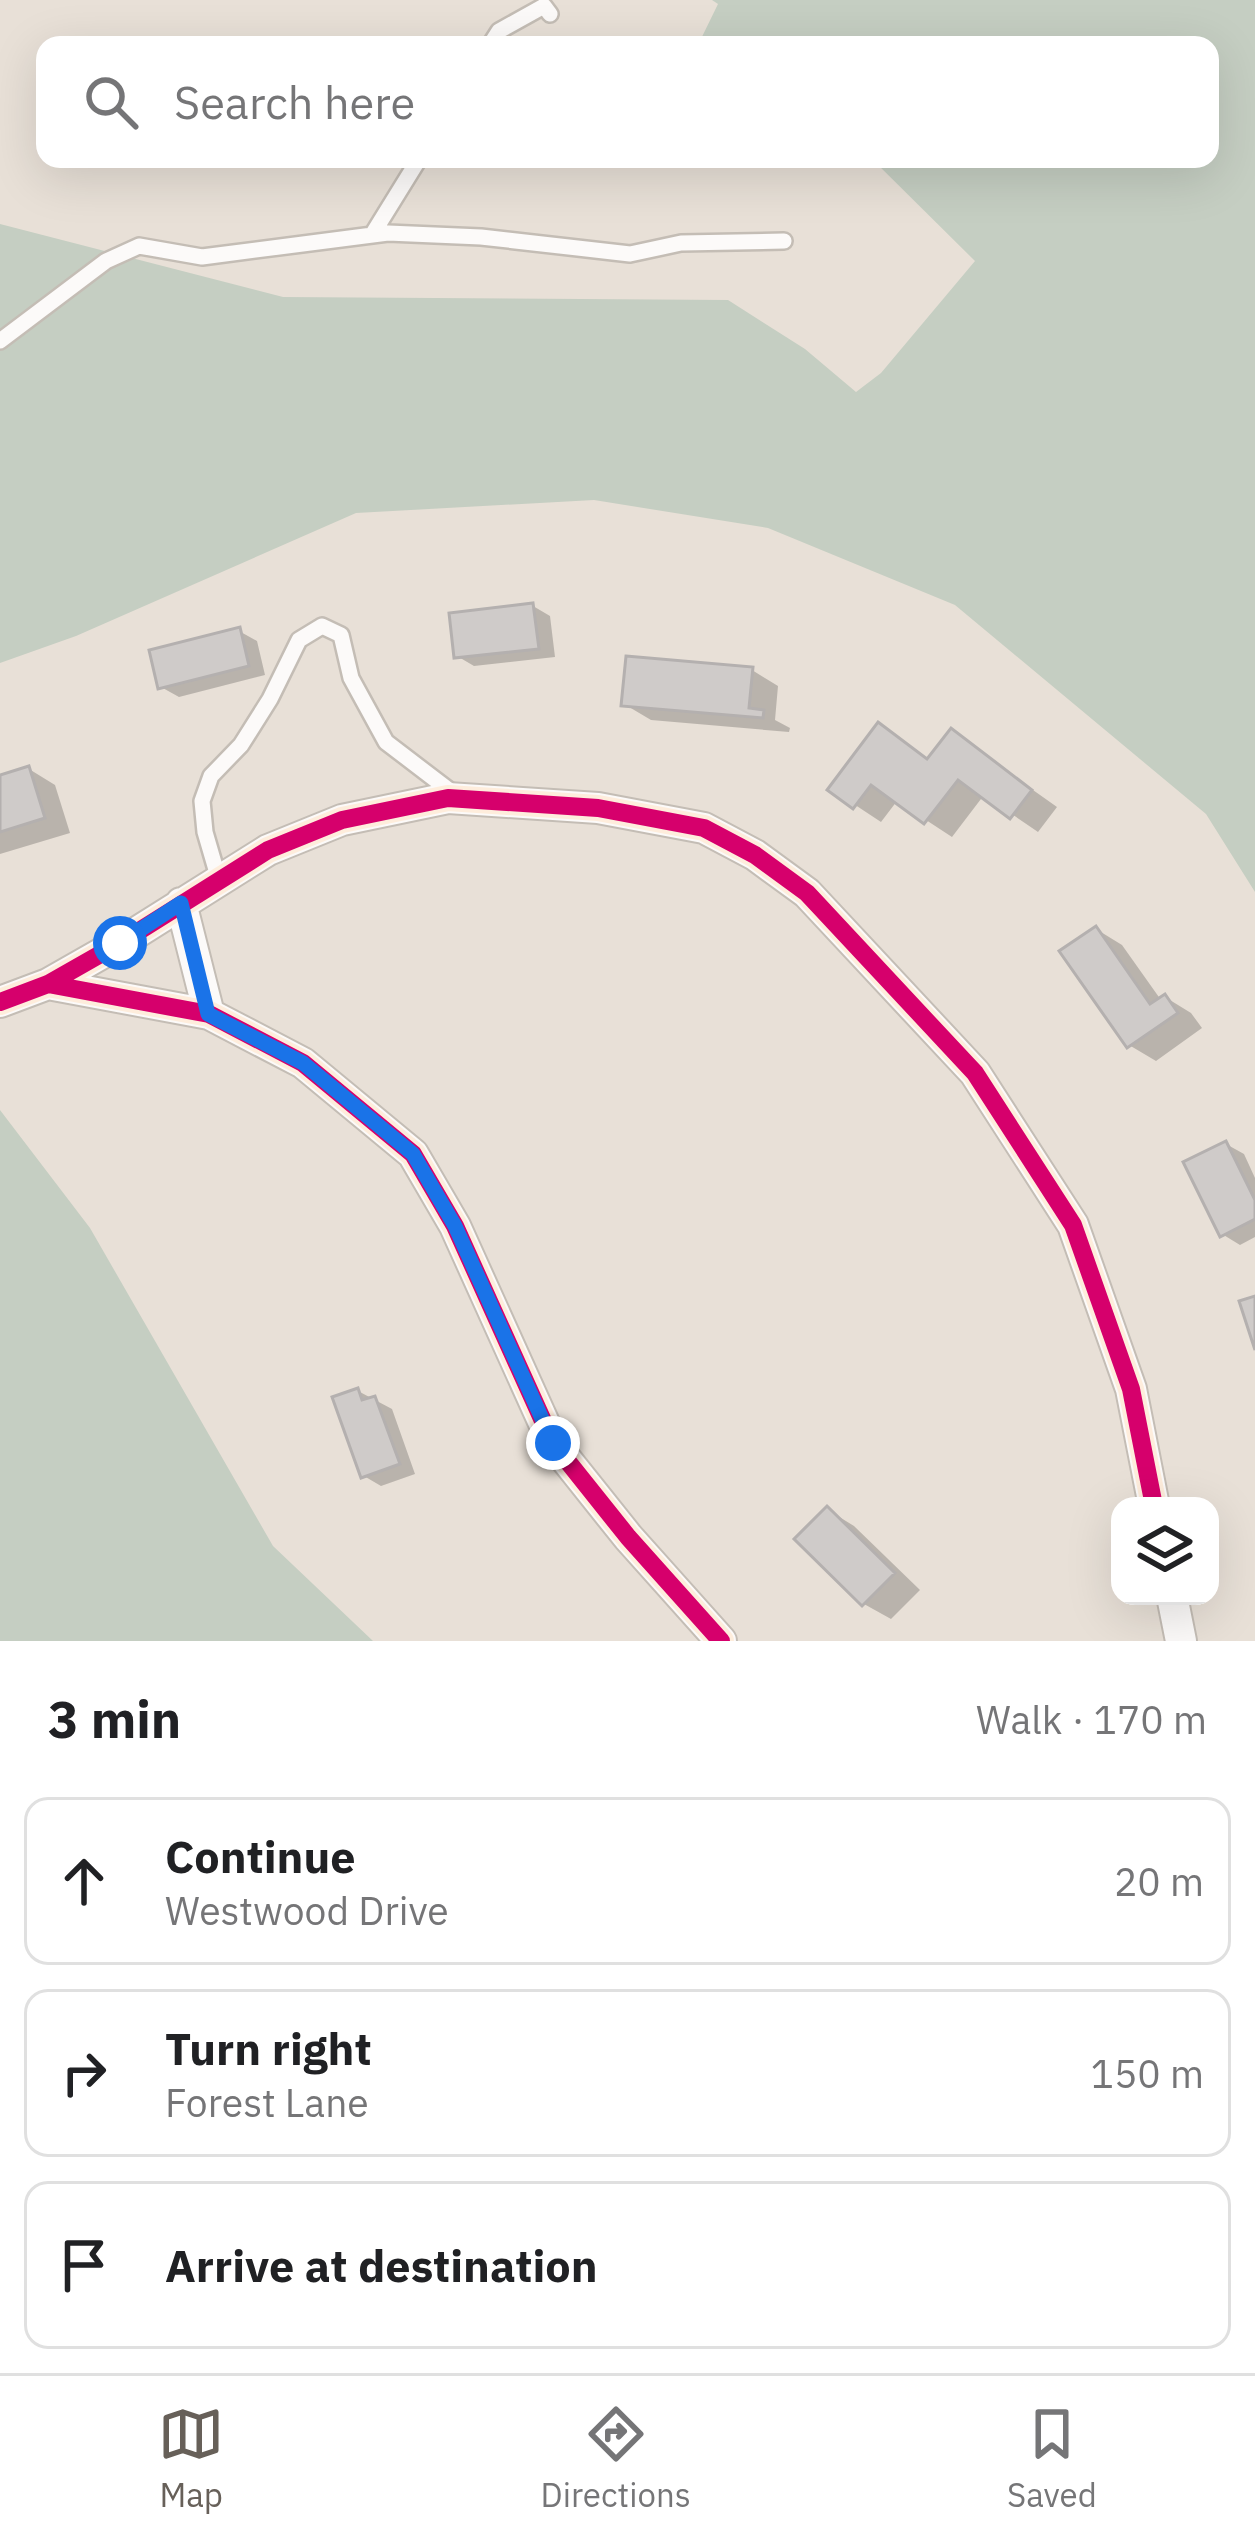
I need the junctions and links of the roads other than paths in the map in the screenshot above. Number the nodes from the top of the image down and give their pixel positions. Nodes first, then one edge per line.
1 (550, 14) dead end
2 (496, 36) edge
3 (413, 168) edge
4 (372, 235) junction
5 (784, 241) dead end
6 (0, 341) edge
7 (460, 799) junction
8 (219, 880) junction
9 (181, 903) junction
10 (48, 984) junction
11 (0, 1002) edge
12 (208, 1014) junction
13 (1152, 1497) edge
14 (1174, 1605) edge
15 (721, 1641) edge
16 (1181, 1641) edge

1 - 2 lane
3 - 4 lane
4 - 5 lane
4 - 6 lane
7 - 8 street
7 - 8 lane
7 - 13 street
8 - 9 street
9 - 10 street
9 - 12 street
10 - 11 street
10 - 12 street
12 - 15 street
14 - 16 street

